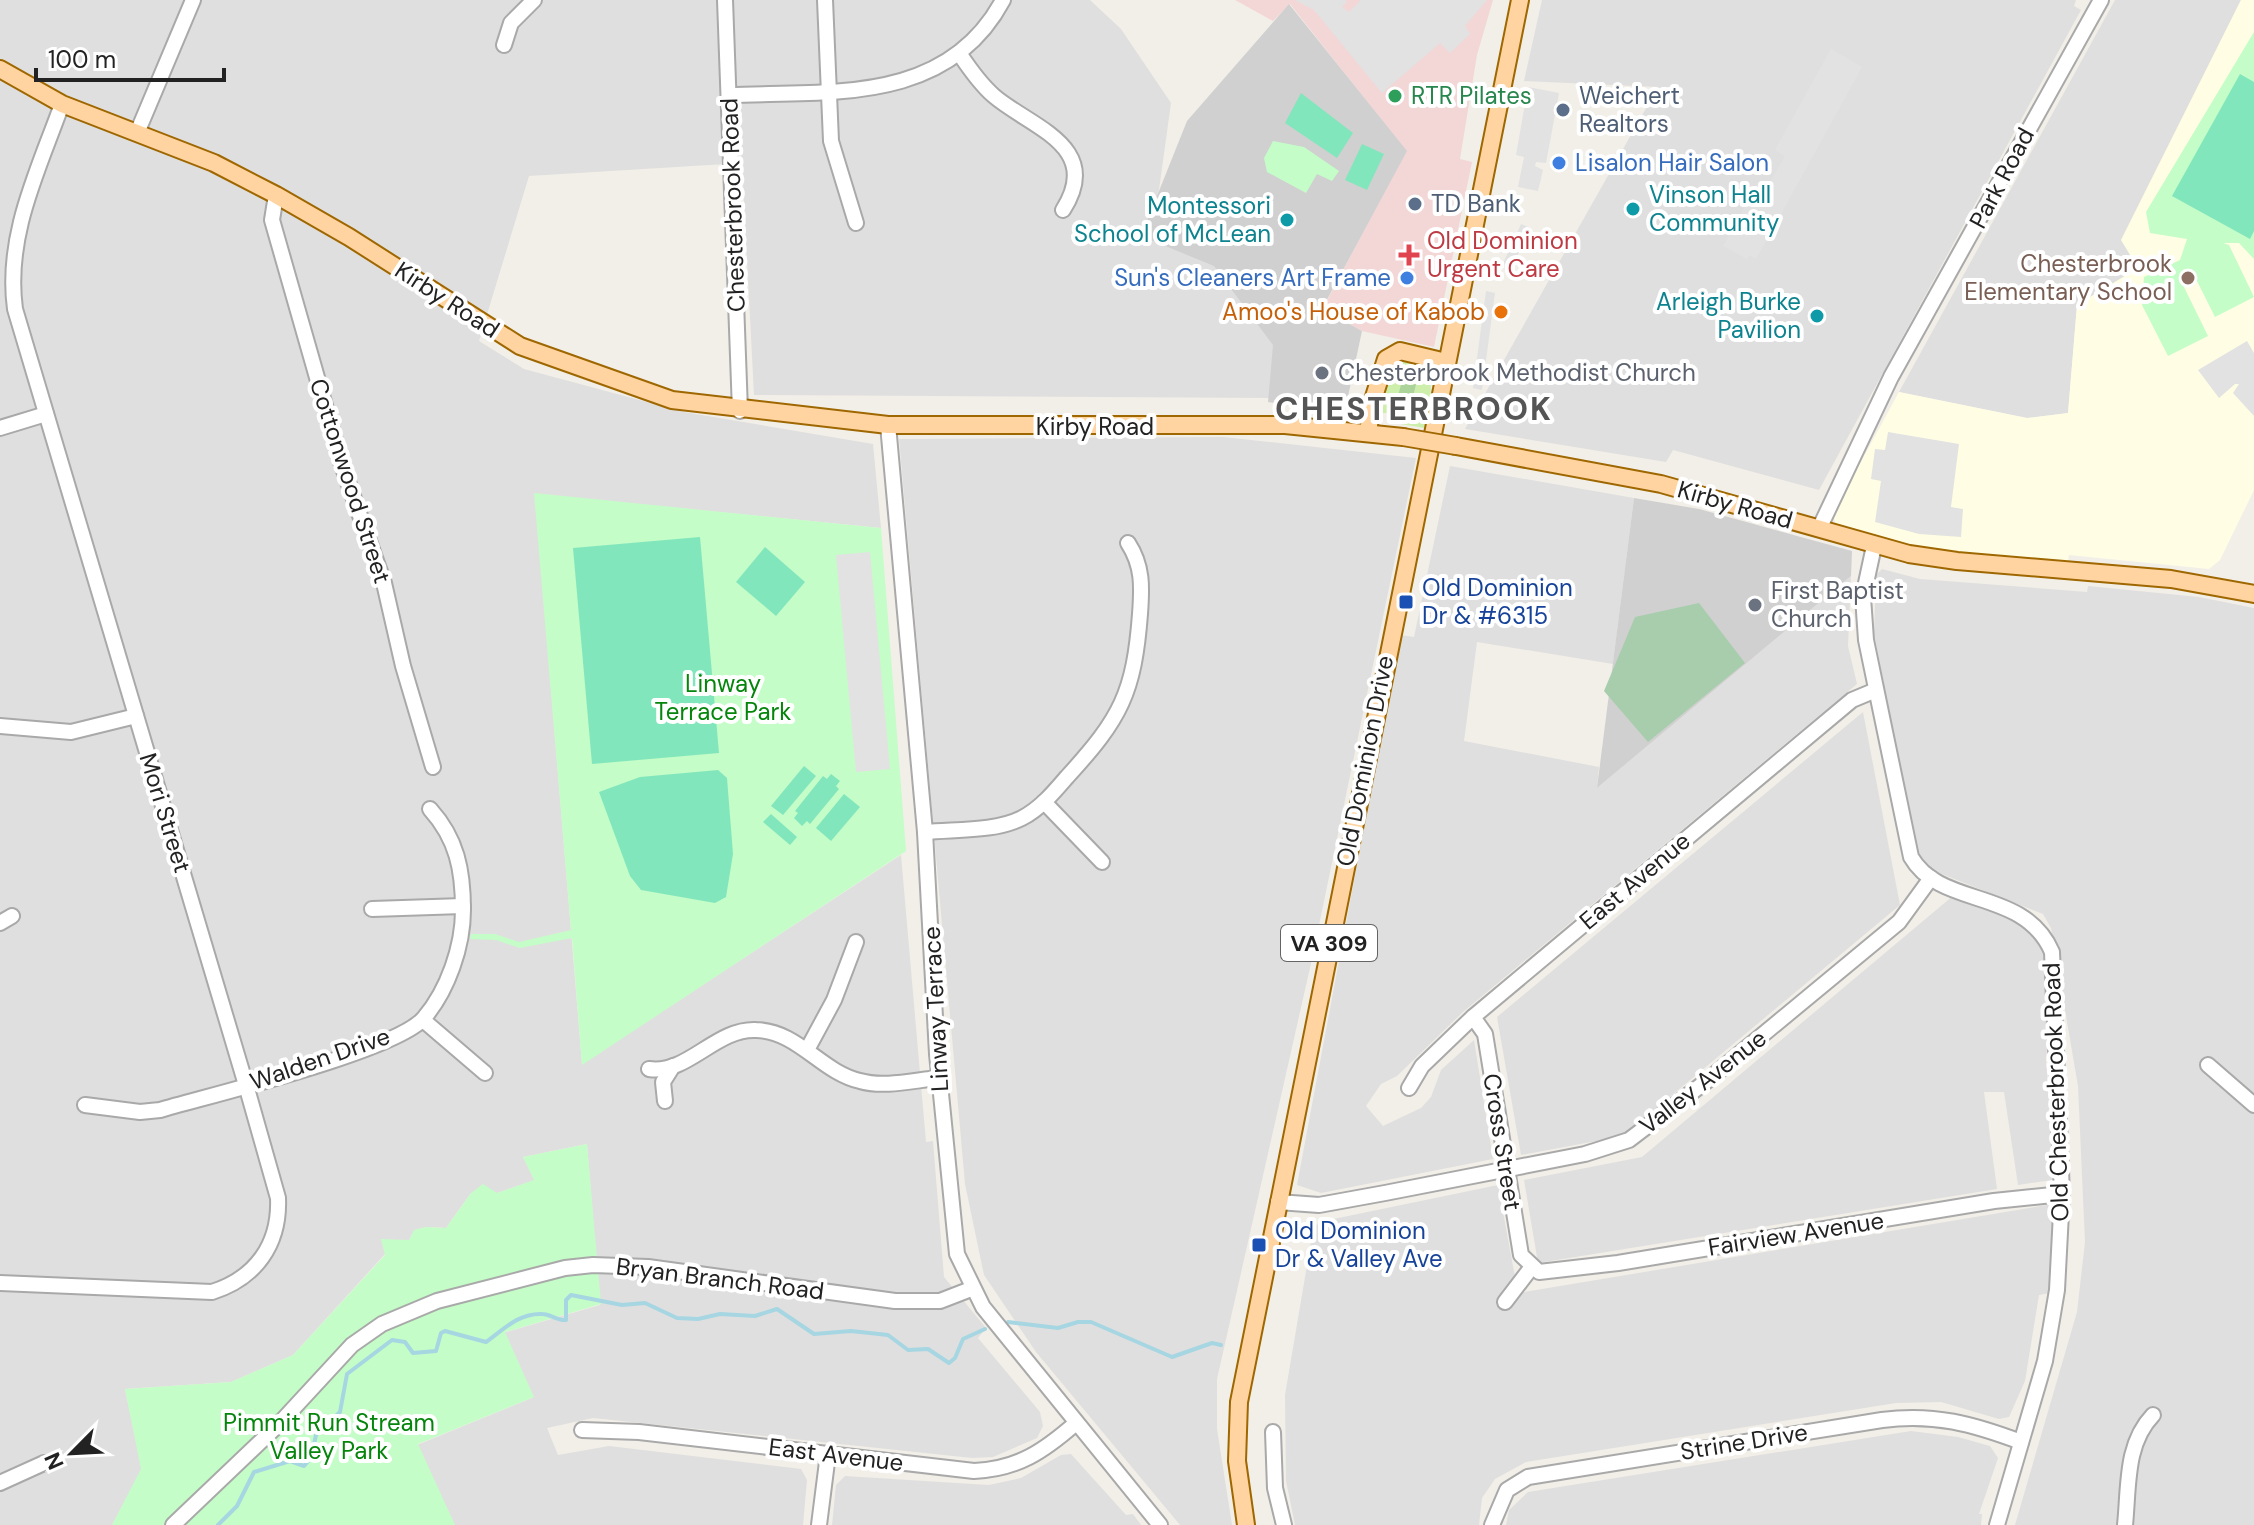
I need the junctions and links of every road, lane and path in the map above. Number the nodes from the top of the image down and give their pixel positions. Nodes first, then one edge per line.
1 (193, 0) edge
2 (534, 0) edge
3 (725, 0) edge
4 (825, 0) edge
5 (1003, 0) edge
6 (1520, 0) edge
7 (2101, 0) edge
8 (504, 45) dead end
9 (959, 53) junction
10 (0, 69) edge
11 (827, 91) junction
12 (729, 95) junction
13 (62, 104) junction
14 (137, 133) junction
15 (276, 195) junction
16 (1063, 210) dead end
17 (856, 223) dead end
18 (1446, 362) junction
19 (740, 411) junction
20 (46, 414) junction
21 (888, 425) junction
22 (0, 428) edge
23 (1368, 433) junction
24 (1819, 529) junction
25 (1128, 543) dead end
26 (1874, 546) junction
27 (2254, 594) edge
28 (1876, 690) junction
29 (136, 716) junction
30 (0, 726) edge
31 (433, 767) dead end
32 (1044, 802) junction
33 (430, 809) dead end
34 (925, 832) junction
35 (1102, 862) dead end
36 (1931, 878) junction
37 (463, 906) junction
38 (372, 909) dead end
39 (856, 942) dead end
40 (1473, 1017) junction
41 (423, 1020) junction
42 (807, 1050) junction
43 (2208, 1065) dead end
44 (673, 1066) junction
45 (649, 1069) dead end
46 (485, 1073) dead end
47 (939, 1078) junction
48 (246, 1085) junction
49 (1409, 1088) dead end
50 (665, 1101) dead end
51 (85, 1105) dead end
52 (2254, 1105) edge
53 (1507, 1170) junction
54 (2062, 1194) junction
55 (1278, 1202) junction
56 (1531, 1268) junction
57 (0, 1283) edge
58 (971, 1289) junction
59 (1505, 1302) dead end
60 (2153, 1415) dead end
61 (1076, 1423) junction
62 (582, 1430) dead end
63 (1273, 1432) dead end
64 (2021, 1442) junction
65 (828, 1454) junction
66 (44, 1463) dead end
67 (0, 1483) edge
68 (173, 1525) edge
69 (819, 1525) edge
70 (1160, 1525) edge
71 (1246, 1525) edge
72 (1284, 1525) edge
73 (1492, 1525) edge
74 (1997, 1525) edge
75 (2125, 1525) edge

1 - 14 street
2 - 8 street
3 - 12 street, Chesterbrook Road
4 - 11 street
5 - 9 street
6 - 18 main road, Old Dominion Drive / VA 309
7 - 24 street, Park Road
9 - 11 street
9 - 16 street
10 - 13 main road, Kirby Road
11 - 12 street
11 - 17 street
12 - 19 street, Chesterbrook Road
13 - 14 main road, Kirby Road
13 - 20 street, Mori Street
14 - 15 main road, Kirby Road
15 - 19 main road, Kirby Road
15 - 31 street, Cottonwood Street
18 - 23 main road
18 - 55 main road, Old Dominion Drive / VA 309
19 - 21 main road, Kirby Road
20 - 22 street
20 - 29 street, Mori Street
21 - 23 main road, Kirby Road
21 - 34 street, Linway Terrace
23 - 24 main road, Kirby Road, bridge
24 - 26 main road, Kirby Road
25 - 32 street
26 - 27 main road, Kirby Road
26 - 28 street
28 - 36 street
28 - 40 street, East Avenue
29 - 30 street
29 - 48 street, Mori Street
32 - 34 street
32 - 35 street
33 - 37 street
34 - 47 street, Linway Terrace
36 - 53 street, Valley Avenue
36 - 54 street, Old Chesterbrook Road
37 - 38 street
37 - 41 street
39 - 42 street
40 - 49 street, East Avenue
40 - 53 street, Cross Street
41 - 46 street
41 - 48 street, Walden Drive
42 - 44 street
42 - 47 street
43 - 52 street
44 - 45 street
44 - 50 street
47 - 58 street, Linway Terrace
48 - 51 street, Walden Drive
48 - 57 street, Mori Street
53 - 55 street, Valley Avenue
53 - 56 street, Cross Street
54 - 56 street, Fairview Avenue
54 - 64 street, Old Chesterbrook Road
55 - 71 main road, Old Dominion Drive / VA 309
56 - 59 street
58 - 61 street, Linway Terrace
58 - 68 street, Bryan Branch Road
60 - 75 street
61 - 65 street, East Avenue
61 - 70 street, Linway Terrace
62 - 65 street, East Avenue
63 - 72 street
64 - 73 street, Strine Drive
64 - 74 street, Old Chesterbrook Road
65 - 69 street
66 - 67 street

